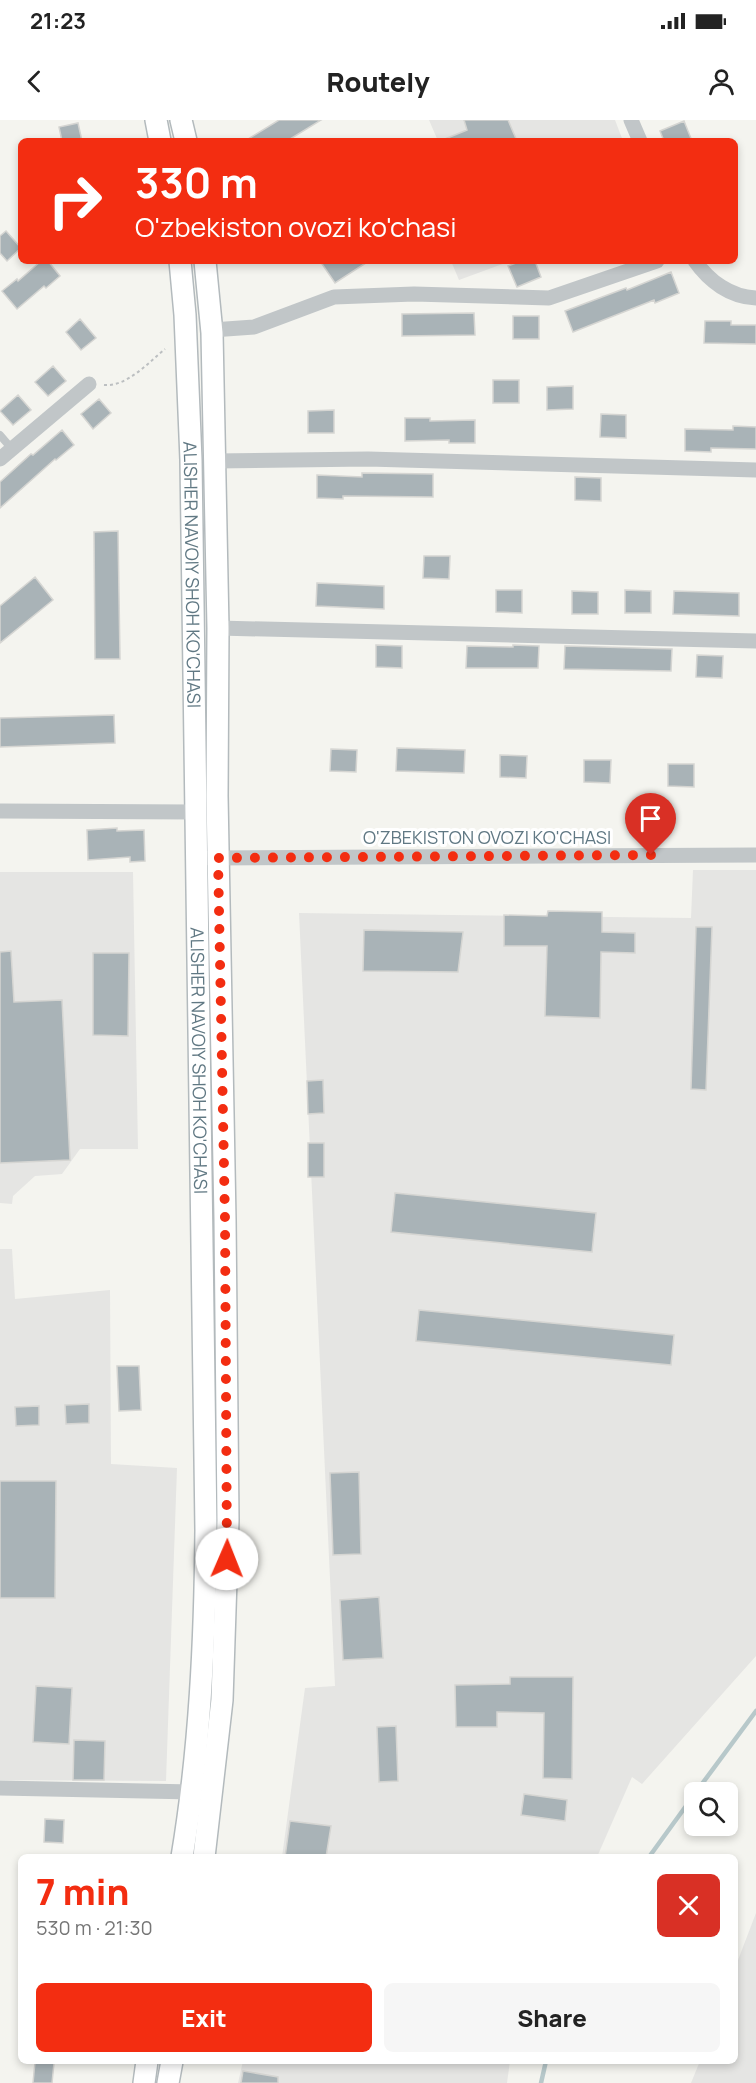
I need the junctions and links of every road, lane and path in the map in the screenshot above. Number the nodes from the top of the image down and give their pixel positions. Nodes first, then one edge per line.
1 (156, 120) edge
2 (631, 120) edge
3 (159, 138) edge
4 (639, 138) edge
5 (180, 264) edge
6 (205, 264) edge
7 (648, 264) edge
8 (698, 264) edge
9 (756, 298) edge
10 (212, 330) junction
11 (165, 349) dead end
12 (89, 384) joint
13 (0, 435) edge
14 (6, 454) edge
15 (215, 461) junction
16 (756, 470) edge
17 (218, 628) junction
18 (756, 640) edge
19 (0, 811) edge
20 (195, 812) junction
21 (756, 855) edge
22 (196, 858) junction
23 (218, 858) junction
24 (0, 1788) edge
25 (193, 1792) junction
26 (183, 1854) edge
27 (204, 1854) edge
28 (147, 2064) edge
29 (171, 2064) edge
30 (144, 2083) edge
31 (168, 2083) edge

1 - 3 main road
2 - 4 street
5 - 20 main road, ALISHER NAVOIY SHOH KO'CHASI
6 - 10 main road, ALISHER NAVOIY SHOH KO'CHASI
7 - 10 street
8 - 9 street
10 - 15 main road, ALISHER NAVOIY SHOH KO'CHASI
11 - 12 path
12 - 14 street
13 - 14 lane
15 - 16 street
15 - 17 main road, ALISHER NAVOIY SHOH KO'CHASI
17 - 18 street
17 - 23 main road, ALISHER NAVOIY SHOH KO'CHASI
19 - 20 street
20 - 22 main road, ALISHER NAVOIY SHOH KO'CHASI
21 - 23 street, O'ZBEKISTON OVOZI KO'CHASI
22 - 23 street, O'ZBEKISTON OVOZI KO'CHASI
22 - 25 main road, ALISHER NAVOIY SHOH KO'CHASI
23 - 27 main road, ALISHER NAVOIY SHOH KO'CHASI
24 - 25 street
25 - 26 main road, ALISHER NAVOIY SHOH KO'CHASI
28 - 30 main road
29 - 31 main road

